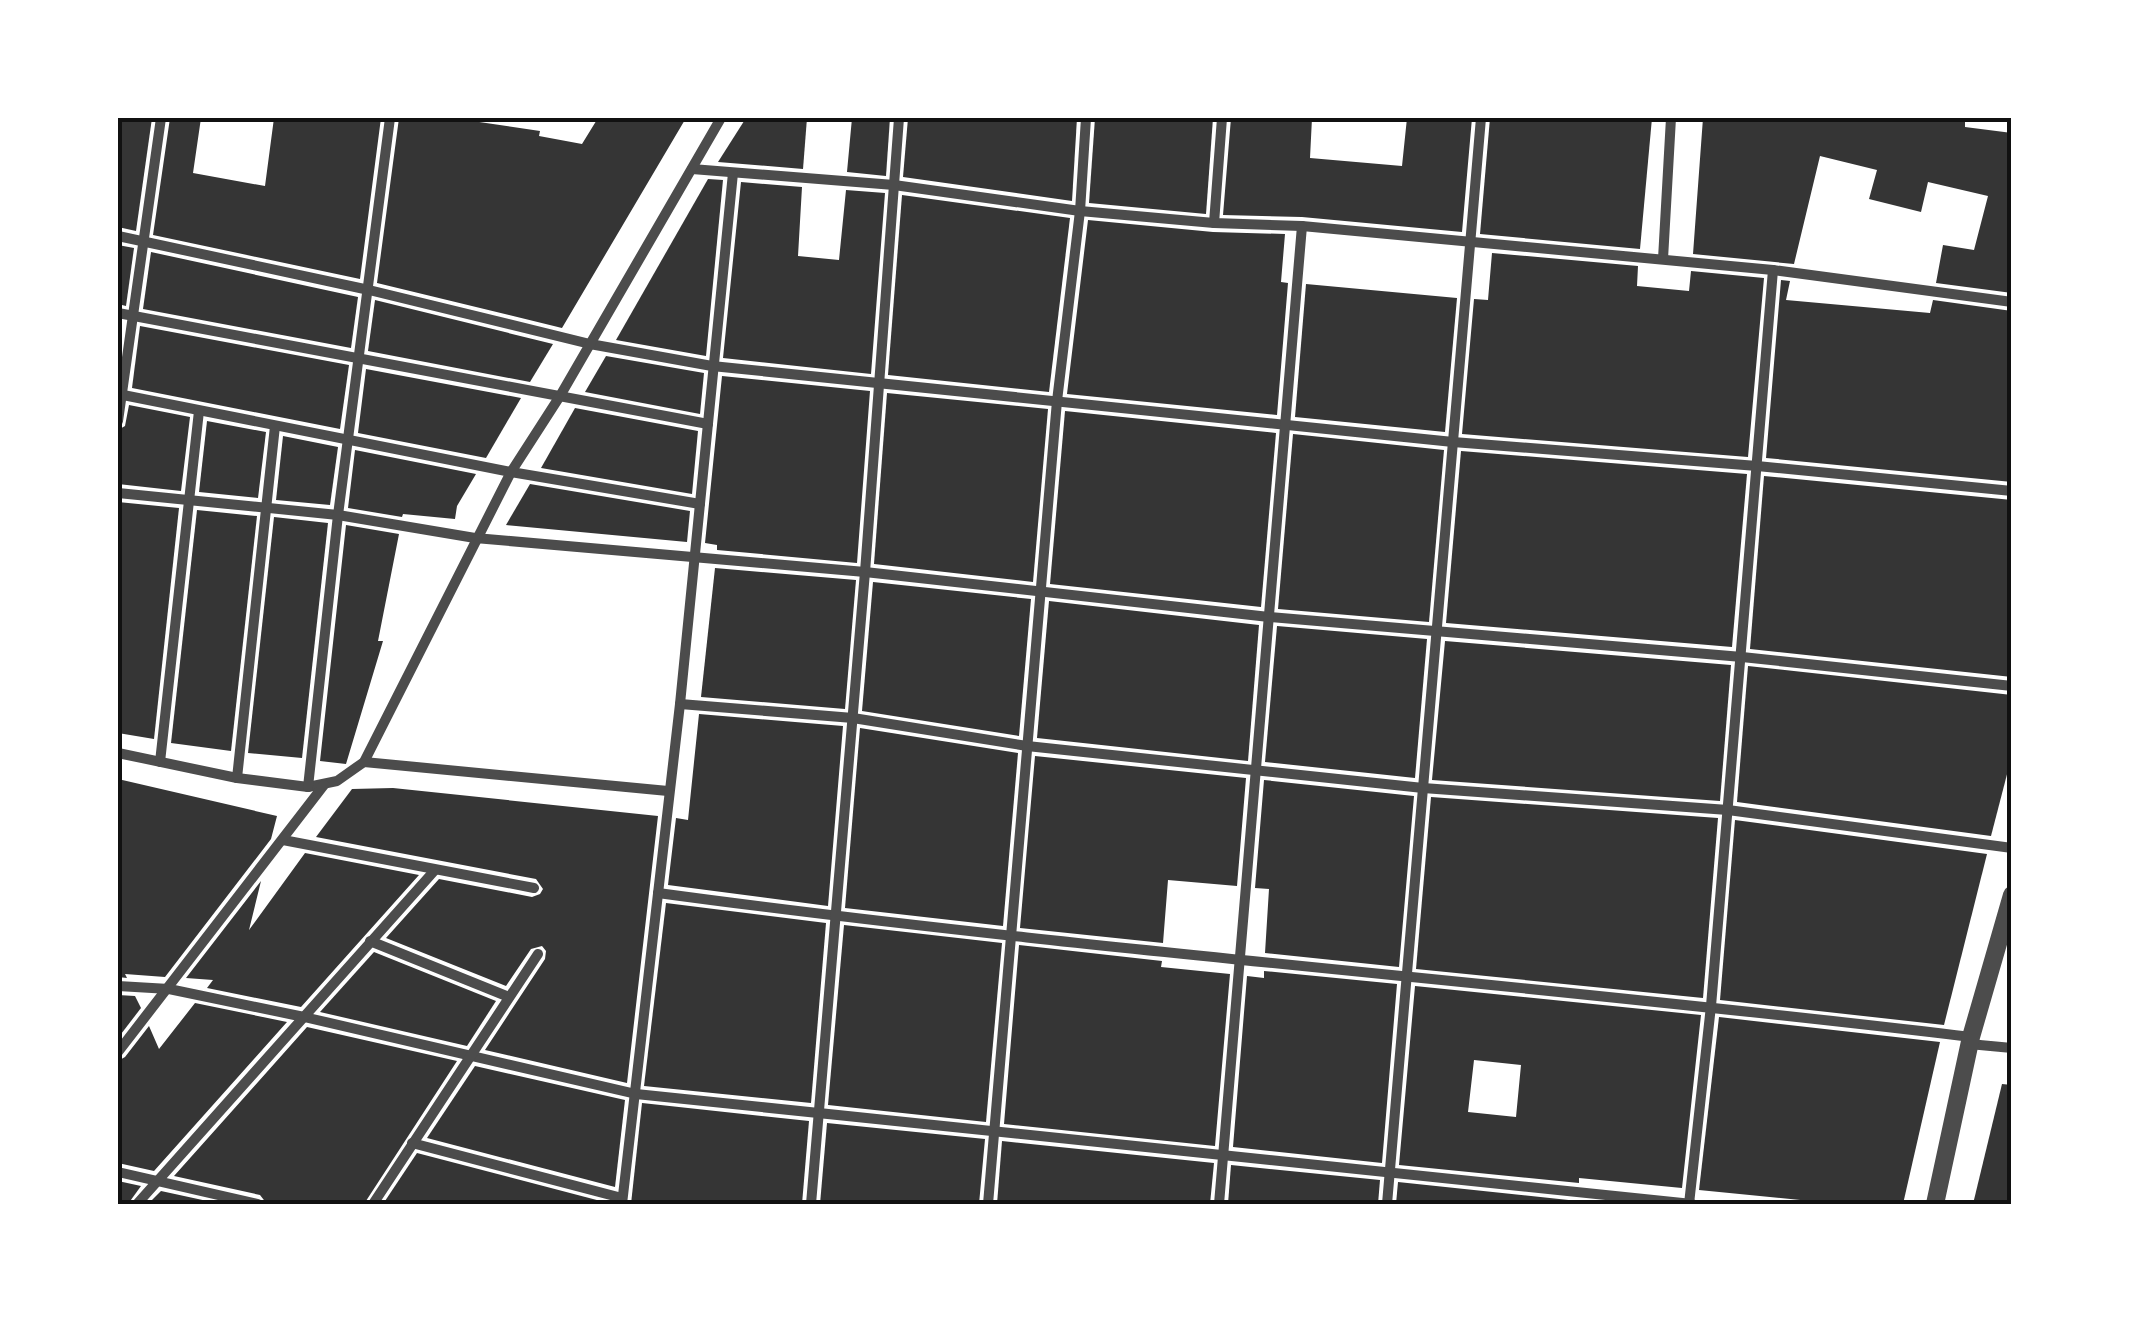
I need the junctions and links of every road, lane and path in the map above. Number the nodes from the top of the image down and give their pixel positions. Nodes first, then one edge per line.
1 (161, 118) edge
2 (390, 118) edge
3 (722, 118) edge
4 (899, 118) edge
5 (1086, 118) edge
6 (1222, 118) edge
7 (1481, 118) edge
8 (1671, 118) edge
9 (692, 169) junction
10 (732, 173) junction
11 (894, 185) junction
12 (1080, 211) junction
13 (1214, 223) junction
14 (1302, 226) junction
15 (118, 236) edge
16 (144, 242) junction
17 (1470, 242) junction
18 (1663, 260) junction
19 (1773, 270) junction
20 (369, 290) junction
21 (2012, 302) edge
22 (118, 313) edge
23 (133, 316) junction
24 (590, 344) junction
25 (359, 358) junction
26 (712, 366) junction
27 (878, 383) junction
28 (120, 395) edge
29 (560, 396) junction
30 (1057, 402) junction
31 (199, 412) junction
32 (118, 421) edge
33 (708, 424) junction
34 (1285, 424) junction
35 (275, 426) junction
36 (348, 441) junction
37 (1453, 442) junction
38 (1757, 466) junction
39 (511, 472) junction
40 (2012, 491) edge
41 (118, 493) edge
42 (188, 498) junction
43 (700, 504) junction
44 (267, 508) junction
45 (338, 515) junction
46 (475, 538) junction
47 (694, 557) junction
48 (865, 572) junction
49 (1042, 592) junction
50 (1269, 617) junction
51 (1436, 633) junction
52 (1742, 658) junction
53 (2012, 686) edge
54 (680, 704) junction
55 (853, 718) junction
56 (1027, 746) junction
57 (118, 753) edge
58 (160, 762) junction
59 (364, 762) junction
60 (1256, 770) junction
61 (237, 778) junction
62 (324, 786) junction
63 (308, 787) junction
64 (1423, 788) junction
65 (668, 792) junction
66 (1728, 810) junction
67 (283, 840) junction
68 (2012, 848) edge
69 (435, 870) junction
70 (534, 888) dead end
71 (658, 892) junction
72 (2012, 895) edge
73 (834, 916) junction
74 (1011, 935) junction
75 (370, 940) junction
76 (538, 954) dead end
77 (1240, 960) junction
78 (1407, 978) junction
79 (118, 986) edge
80 (169, 989) junction
81 (510, 997) junction
82 (1711, 1006) junction
83 (304, 1017) junction
84 (1970, 1041) junction
85 (2012, 1048) edge
86 (118, 1052) edge
87 (470, 1055) junction
88 (636, 1094) junction
89 (818, 1112) junction
90 (994, 1134) junction
91 (412, 1143) junction
92 (1223, 1154) junction
93 (118, 1172) edge
94 (1390, 1173) junction
95 (158, 1180) junction
96 (1597, 1200) edge
97 (622, 1201) edge
98 (136, 1204) edge
99 (258, 1204) edge
100 (374, 1204) edge
101 (811, 1204) edge
102 (988, 1204) edge
103 (1219, 1204) edge
104 (1388, 1204) edge
105 (1690, 1204) edge
106 (1935, 1204) edge

1 - 16 street
2 - 20 street
3 - 9 street
4 - 11 street
5 - 12 street
6 - 13 street
7 - 17 street
8 - 18 street
9 - 10 street
9 - 24 street
10 - 11 street
10 - 26 street
11 - 12 street
11 - 27 street
12 - 13 street
12 - 30 street
13 - 14 street
14 - 17 street
14 - 34 street
15 - 16 street
16 - 20 street
16 - 23 street
17 - 18 street
17 - 37 street
18 - 19 street
19 - 21 street
19 - 38 street
20 - 24 street
20 - 25 street
22 - 23 street
23 - 25 street
23 - 28 street
24 - 26 street
24 - 29 street
25 - 29 street
25 - 36 street
26 - 27 street
26 - 33 street
27 - 30 street
27 - 48 street
28 - 31 street
28 - 32 street
29 - 33 street
29 - 39 street
30 - 34 street
30 - 49 street
31 - 35 street
31 - 42 street
33 - 43 street
34 - 37 street
34 - 50 street
35 - 36 street
35 - 44 street
36 - 39 street
36 - 45 street
37 - 38 street
37 - 51 street
38 - 40 street
38 - 52 street
39 - 43 street
39 - 46 street
41 - 42 street
42 - 44 street
42 - 58 street
43 - 47 street
44 - 45 street
44 - 61 street
45 - 46 street
45 - 63 street
46 - 47 street
46 - 59 street
47 - 48 street
47 - 54 street
48 - 49 street
48 - 55 street
49 - 50 street
49 - 56 street
50 - 51 street
50 - 60 street
51 - 52 street
51 - 64 street
52 - 53 street
52 - 66 street
54 - 55 street
54 - 65 street
55 - 56 street
55 - 73 street
56 - 60 street
56 - 74 street
57 - 58 street
58 - 61 street
59 - 62 street
59 - 65 street
60 - 64 street
60 - 77 street
61 - 63 street
62 - 63 street
62 - 67 street
64 - 66 street
64 - 78 street
65 - 71 street
66 - 68 street
66 - 82 street
67 - 69 street
67 - 80 street
69 - 70 street
69 - 75 street
71 - 73 street
71 - 88 street
72 - 84 street
73 - 74 street
73 - 89 street
74 - 77 street
74 - 90 street
75 - 81 street
75 - 83 street
76 - 81 street
77 - 78 street
77 - 92 street
78 - 82 street
78 - 94 street
79 - 80 street
80 - 83 street
80 - 86 street
81 - 87 street
82 - 84 street
82 - 105 street
83 - 87 street
83 - 95 street
84 - 85 street
84 - 106 street
87 - 88 street
87 - 91 street
88 - 89 street
88 - 97 street
89 - 90 street
89 - 101 street
90 - 92 street
90 - 102 street
91 - 97 street
91 - 100 street
92 - 94 street
92 - 103 street
93 - 95 street
94 - 96 street
94 - 104 street
95 - 98 street
95 - 99 street
96 - 105 street

